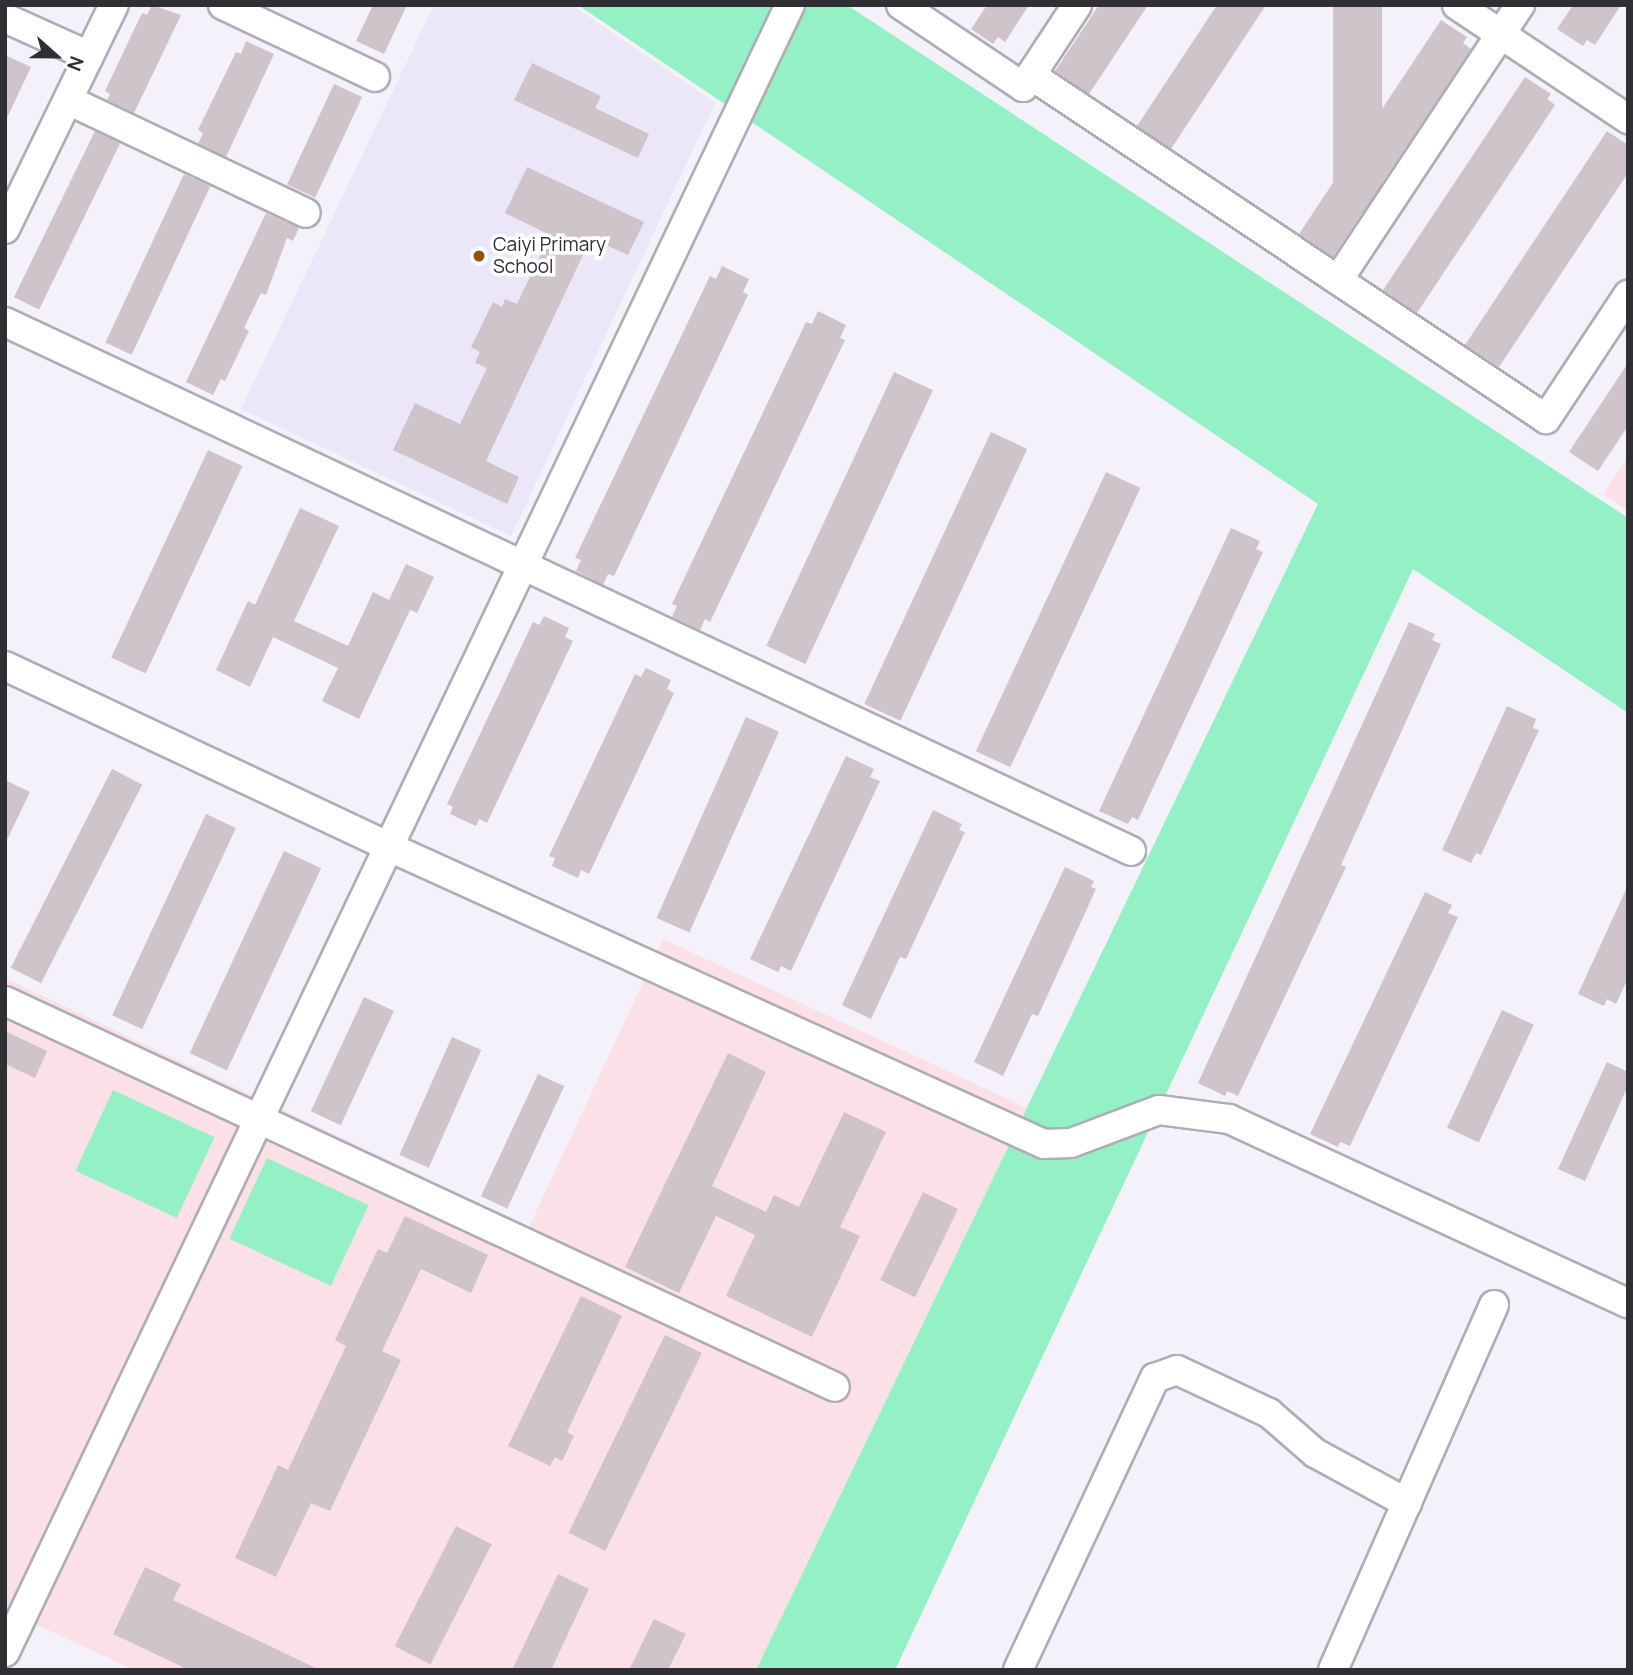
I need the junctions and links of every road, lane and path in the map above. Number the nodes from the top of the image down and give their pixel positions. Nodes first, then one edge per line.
1 (114, 5) edge
2 (223, 5) edge
3 (790, 5) edge
4 (901, 5) edge
5 (1077, 5) edge
6 (1457, 5) edge
7 (1520, 5) edge
8 (5, 18) edge
9 (1501, 34) junction
10 (89, 56) junction
11 (1031, 75) junction
12 (375, 77) dead end
13 (68, 100) junction
14 (1628, 119) edge
15 (306, 213) dead end
16 (5, 229) edge
17 (1338, 280) junction
18 (1628, 295) edge
19 (5, 321) edge
20 (522, 567) junction
21 (5, 666) edge
22 (388, 847) junction
23 (1131, 851) dead end
24 (5, 1001) edge
25 (259, 1119) junction
26 (1628, 1303) edge
27 (1494, 1305) dead end
28 (835, 1387) dead end
29 (1407, 1503) junction
30 (5, 1651) edge
31 (1018, 1670) edge
32 (1333, 1670) edge

1 - 10 lane
2 - 12 lane
3 - 20 lane
4 - 11 lane
5 - 11 lane
6 - 9 lane
7 - 9 lane
8 - 10 lane
9 - 14 lane
9 - 17 lane
10 - 13 lane
11 - 17 lane
13 - 15 lane
13 - 16 lane
17 - 18 lane
19 - 20 lane
20 - 22 lane
20 - 23 lane
21 - 22 lane
22 - 25 lane
22 - 26 lane
24 - 25 lane
25 - 28 lane
25 - 30 lane
27 - 29 lane
29 - 31 lane
29 - 32 lane

